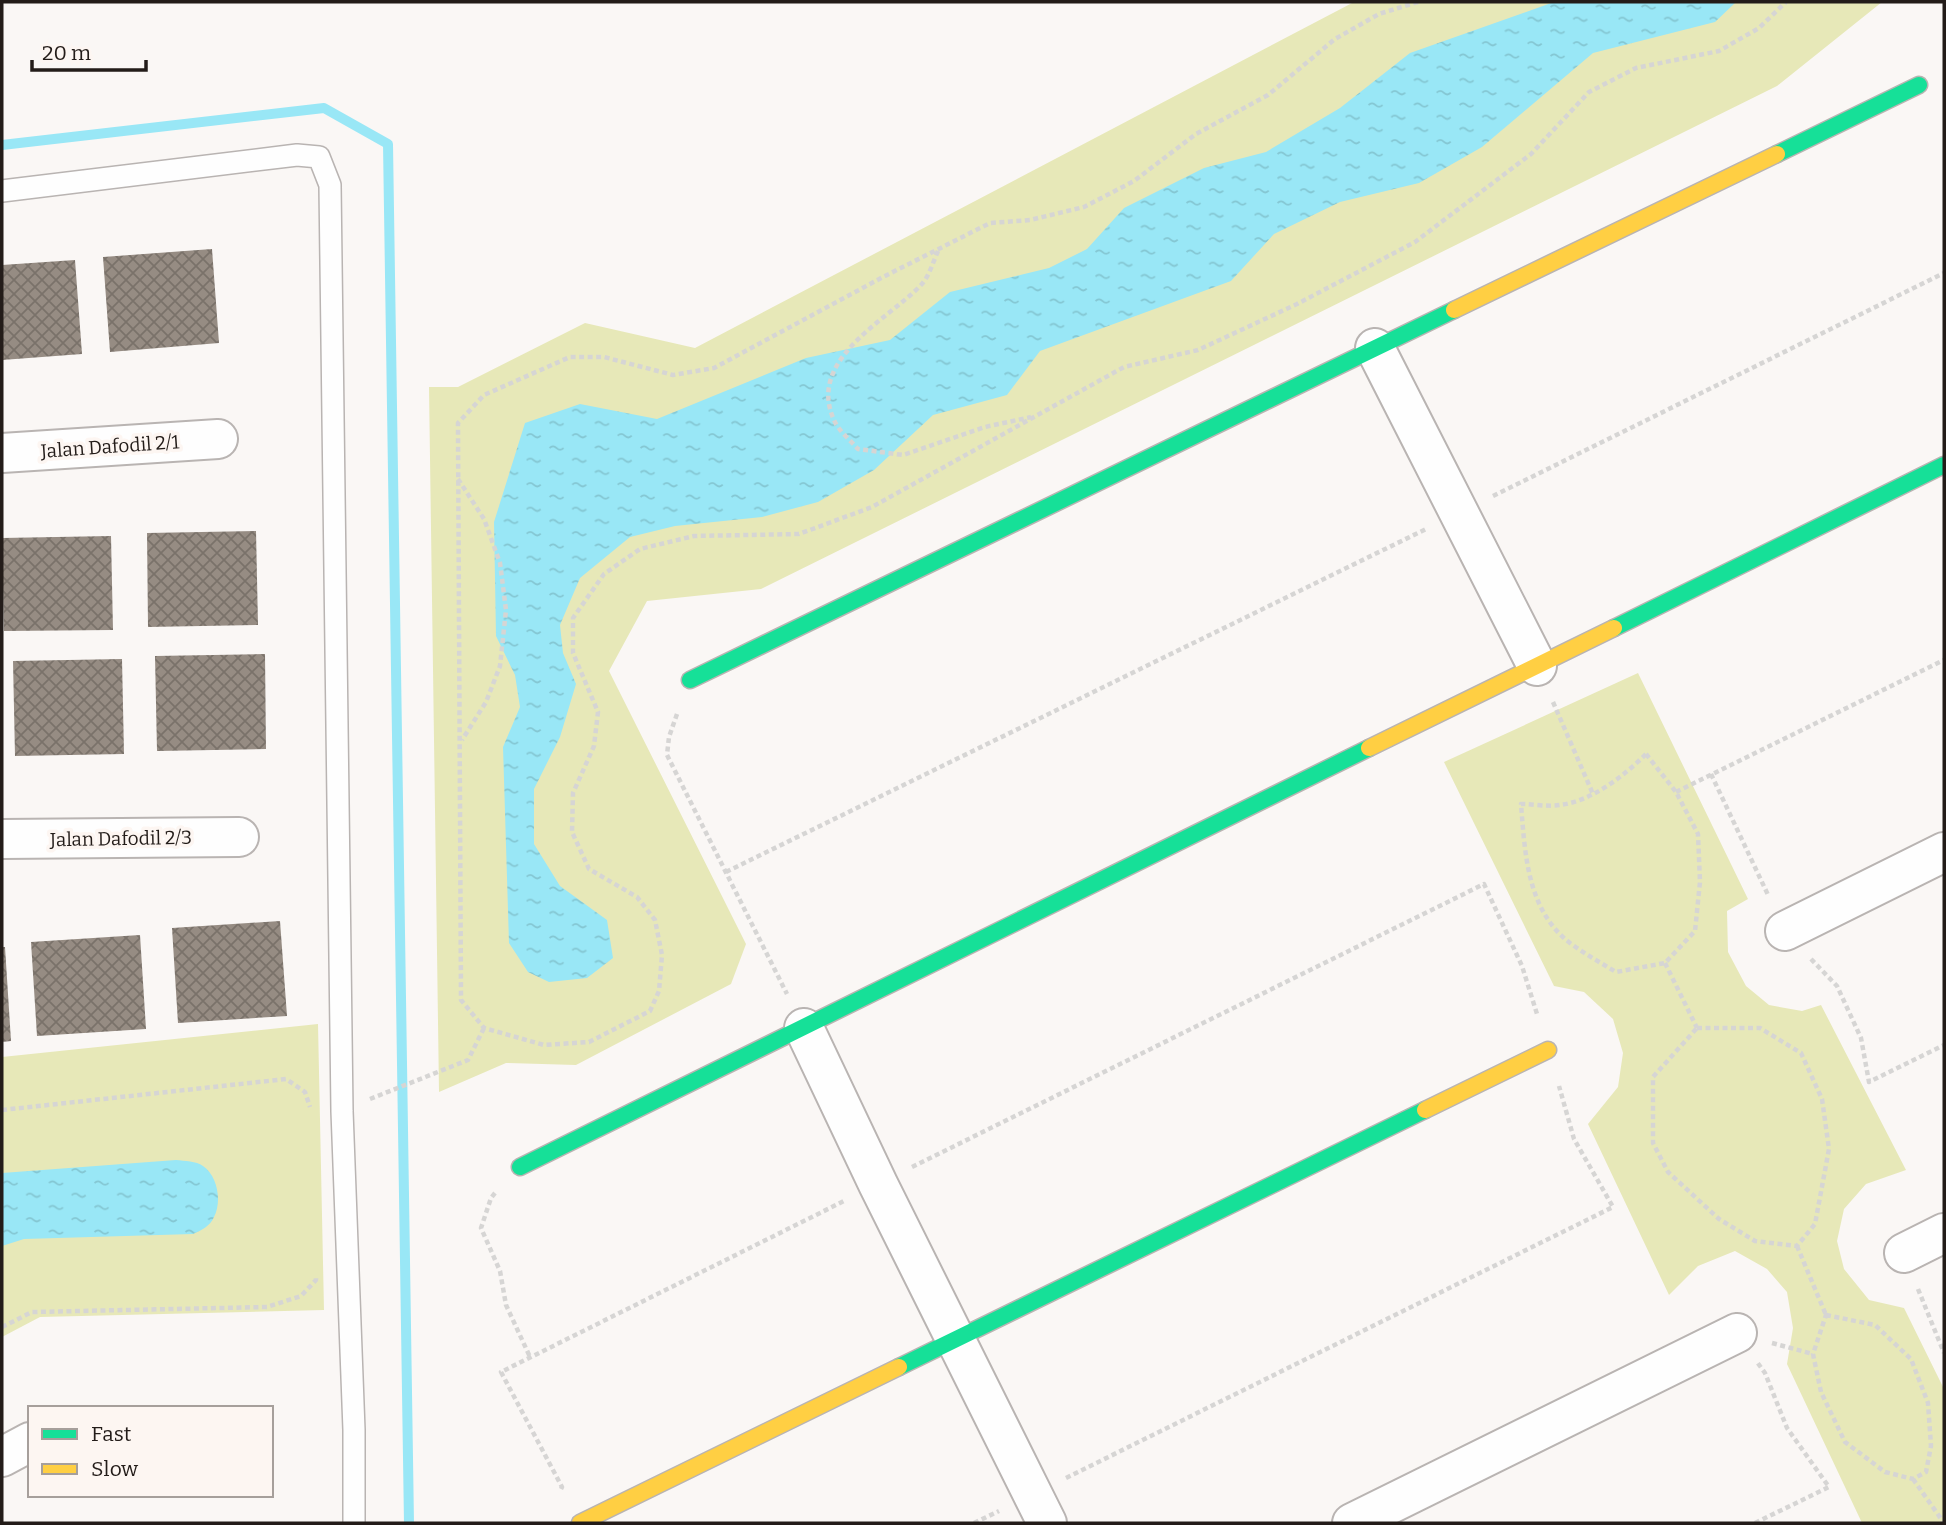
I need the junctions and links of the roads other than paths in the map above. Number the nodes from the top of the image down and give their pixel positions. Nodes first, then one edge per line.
1 (1919, 85) dead end
2 (2, 191) edge
3 (1375, 348) junction
4 (218, 439) dead end
5 (2, 453) edge
6 (1944, 465) edge
7 (1537, 666) junction
8 (690, 680) road end
9 (239, 837) dead end
10 (2, 839) edge
11 (1944, 852) edge
12 (1785, 932) dead end
13 (804, 1028) junction
14 (1548, 1050) road end
15 (520, 1167) road end
16 (1944, 1233) edge
17 (1904, 1253) road end
18 (1737, 1333) road end
19 (956, 1339) junction
20 (28, 1443) edge
21 (2, 1457) edge
22 (1040, 1509) edge
23 (354, 1523) edge
24 (580, 1523) edge
25 (1352, 1523) edge

1 - 3 street
2 - 23 lane
3 - 7 street
3 - 8 street
4 - 5 street, Jalan Dafodil 2/1
6 - 7 street
7 - 13 street
9 - 10 street, Jalan Dafodil 2/3
11 - 12 street
13 - 15 street
13 - 19 street
14 - 19 street
16 - 17 street
18 - 25 street
19 - 22 street
19 - 24 street
20 - 21 street

